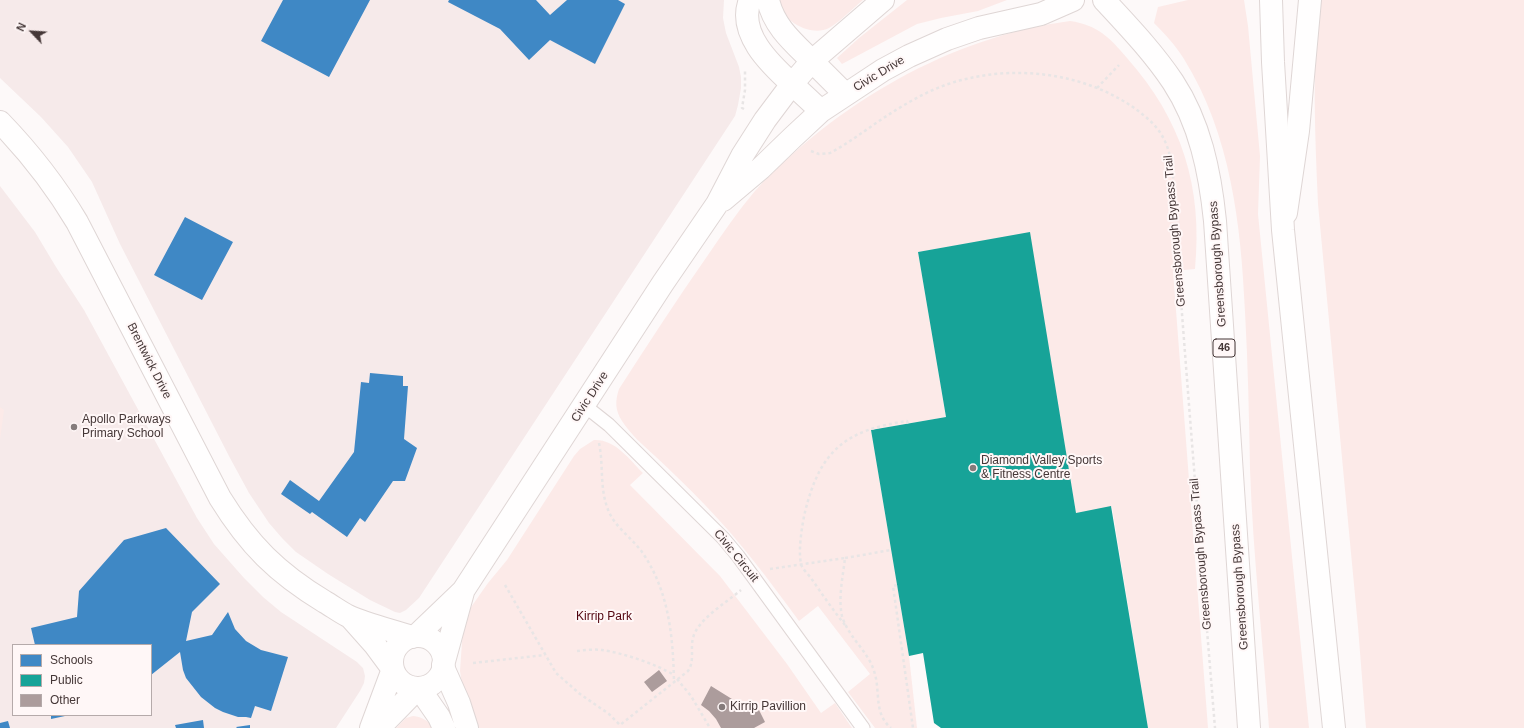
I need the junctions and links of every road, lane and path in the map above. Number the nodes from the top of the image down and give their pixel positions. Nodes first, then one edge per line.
1 (750, 0) edge
2 (768, 0) edge
3 (883, 0) edge
4 (1073, 0) edge
5 (1104, 0) edge
6 (1271, 0) edge
7 (1310, 0) edge
8 (812, 61) junction
9 (1119, 64) dead end
10 (792, 84) junction
11 (1097, 88) junction
12 (845, 94) junction
13 (742, 108) dead end
14 (821, 111) junction
15 (765, 120) junction
16 (0, 122) edge
17 (792, 138) junction
18 (718, 204) junction
19 (1284, 230) junction
20 (585, 406) junction
21 (908, 424) dead end
22 (599, 441) dead end
23 (891, 550) dead end
24 (845, 558) junction
25 (800, 565) junction
26 (755, 579) junction
27 (505, 585) dead end
28 (897, 585) dead end
29 (463, 591) junction
30 (730, 599) dead end
31 (348, 616) junction
32 (847, 629) junction
33 (414, 636) junction
34 (577, 651) dead end
35 (545, 655) junction
36 (473, 664) dead end
37 (443, 666) junction
38 (392, 668) junction
39 (674, 676) junction
40 (677, 680) junction
41 (674, 682) junction
42 (419, 688) junction
43 (371, 728) edge
44 (379, 728) edge
45 (444, 728) edge
46 (467, 728) edge
47 (710, 728) edge
48 (863, 728) edge
49 (891, 728) edge
50 (913, 728) edge
51 (1215, 728) edge
52 (1249, 728) edge
53 (1334, 728) edge

1 - 10 main road
2 - 8 main road
3 - 8 main road, Civic Drive
4 - 12 main road, Civic Drive
5 - 52 main road, Greensborough Bypass / 46
6 - 19 main road
7 - 19 main road
8 - 10 main road, Civic Drive
8 - 12 main road
9 - 11 path
10 - 14 main road
10 - 15 main road, Civic Drive
11 - 17 path, Greensborough Bypass Trail
11 - 51 path, Greensborough Bypass Trail
12 - 14 main road, Civic Drive
13 - 15 path
14 - 17 main road, Civic Drive
15 - 18 main road, Civic Drive
16 - 31 main road, Brentwick Drive
17 - 18 main road, Civic Drive
18 - 20 main road, Civic Drive
19 - 53 main road
20 - 26 lane, Civic Circuit
20 - 29 main road, Civic Drive
21 - 25 path
22 - 39 path
23 - 24 path
24 - 25 path
24 - 32 path
25 - 26 path
25 - 32 path
26 - 48 lane, Civic Circuit
27 - 35 path
28 - 50 path
29 - 33 main road, Civic Drive
29 - 37 main road, Civic Drive
30 - 40 path
31 - 33 main road, Brentwick Drive
31 - 38 main road, Brentwick Drive
32 - 49 path
33 - 37 main road
33 - 38 main road
34 - 39 path
35 - 36 path
35 - 41 path
37 - 42 main road
37 - 46 main road
38 - 42 main road
38 - 43 main road
39 - 40 path
39 - 41 path
40 - 41 path
40 - 47 path
42 - 44 main road
42 - 45 main road

